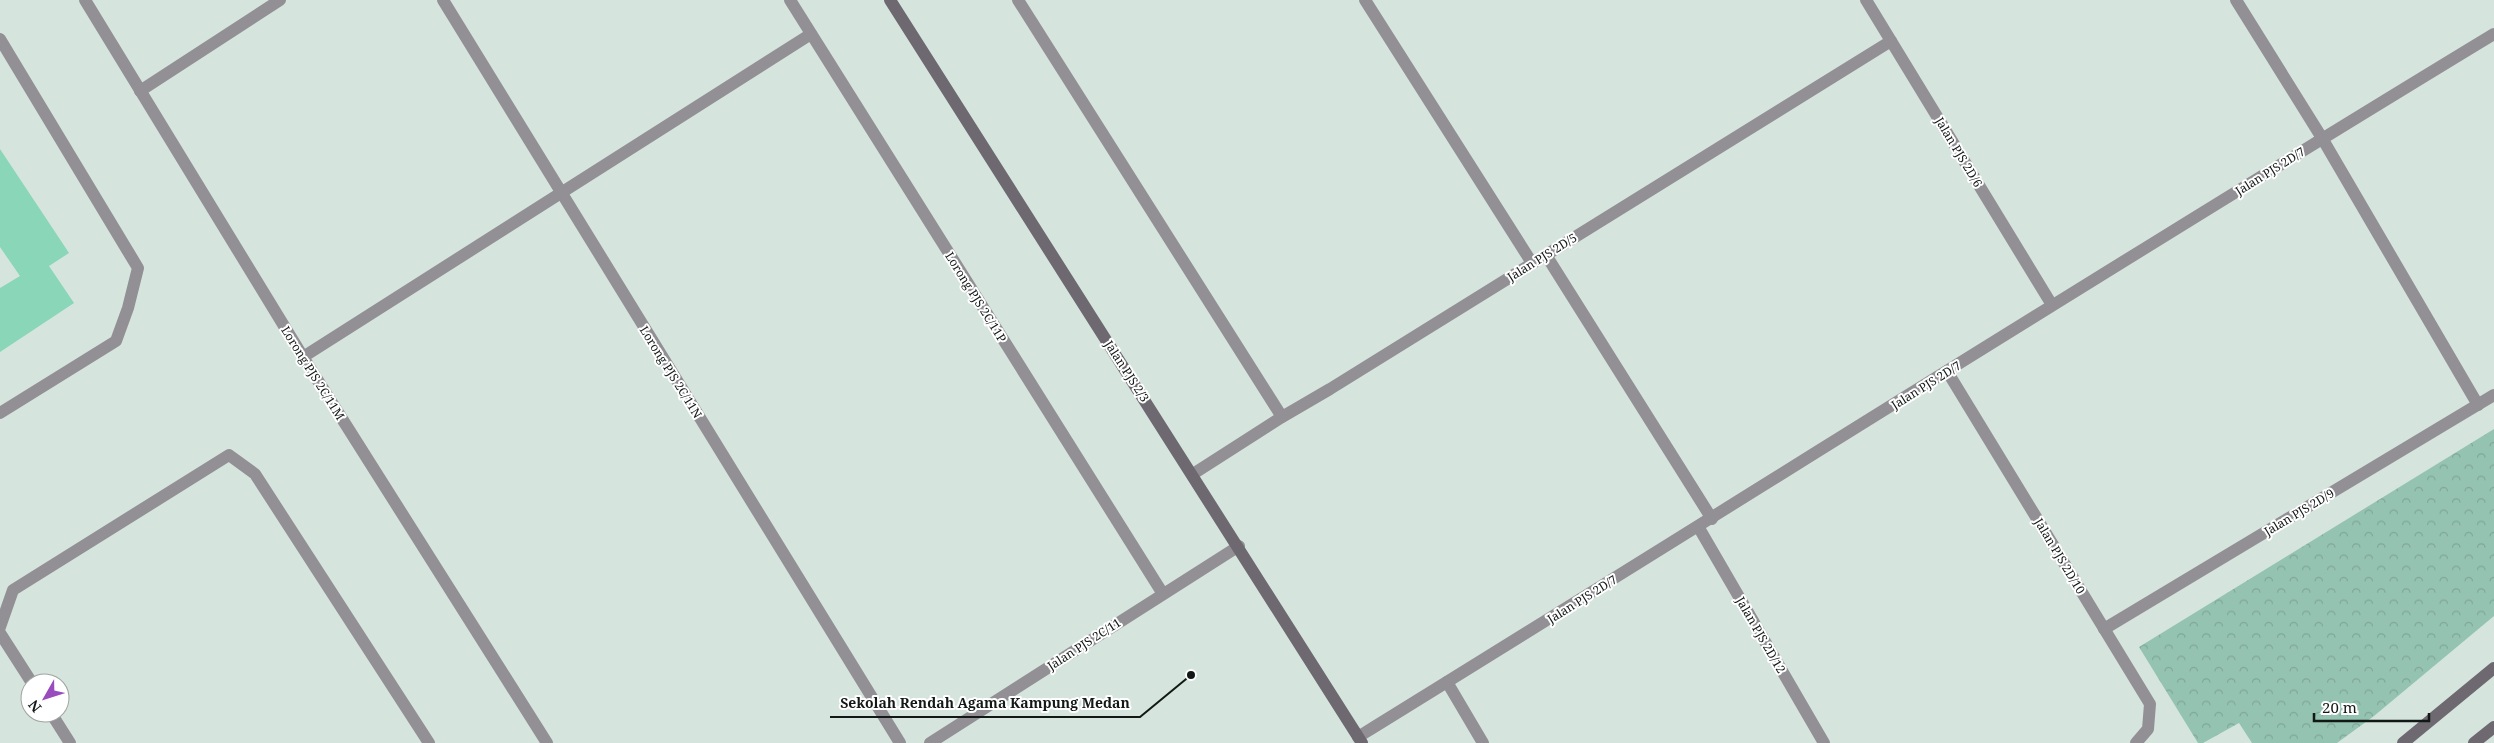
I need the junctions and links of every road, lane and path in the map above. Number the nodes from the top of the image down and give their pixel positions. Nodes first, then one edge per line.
1 (85, 0) edge
2 (280, 0) edge
3 (443, 0) edge
4 (790, 0) edge
5 (890, 0) edge
6 (1018, 0) edge
7 (1365, 0) edge
8 (1866, 0) edge
9 (2236, 0) edge
10 (812, 34) junction
11 (2494, 34) edge
12 (0, 40) edge
13 (1892, 41) junction
14 (140, 91) junction
15 (2322, 138) junction
16 (561, 193) junction
17 (1546, 255) junction
18 (1532, 263) junction
19 (2052, 305) junction
20 (303, 357) junction
21 (1947, 372) junction
22 (2494, 395) edge
23 (2478, 405) junction
24 (0, 413) edge
25 (1282, 416) junction
26 (1193, 474) junction
27 (1712, 519) junction
28 (1699, 528) junction
29 (1239, 546) junction
30 (1163, 594) junction
31 (0, 627) edge
32 (2104, 629) junction
33 (0, 633) edge
34 (2494, 668) edge
35 (26, 673) edge
36 (1447, 682) junction
37 (57, 723) edge
38 (2494, 727) edge
39 (1360, 740) edge
40 (70, 743) edge
41 (428, 743) edge
42 (548, 743) edge
43 (900, 743) edge
44 (930, 743) edge
45 (1483, 743) edge
46 (1824, 743) edge
47 (2136, 743) edge
48 (2403, 743) edge
49 (2474, 743) edge

1 - 14 street, Lorong PJS 2C/11M
2 - 14 street
3 - 16 street, Lorong PJS 2C/11N
4 - 10 street, Lorong PJS 2C/11P
5 - 26 street, Jalan PJS 2/3
6 - 25 street
7 - 18 street
8 - 13 street, Jalan PJS 2D/6
9 - 15 street
10 - 16 street
10 - 30 street, Lorong PJS 2C/11P
11 - 15 street, Jalan PJS 2D/7
12 - 24 street
13 - 17 street, Jalan PJS 2D/5
13 - 19 street, Jalan PJS 2D/6
14 - 20 street, Lorong PJS 2C/11M
15 - 19 street, Jalan PJS 2D/7
15 - 23 street
16 - 20 street
16 - 43 street, Lorong PJS 2C/11N
17 - 18 street, Jalan PJS 2D/5
17 - 27 street
18 - 25 street, Jalan PJS 2D/5
19 - 21 street, Jalan PJS 2D/7
20 - 42 street, Lorong PJS 2C/11M
21 - 27 street, Jalan PJS 2D/7
21 - 32 street, Jalan PJS 2D/10
22 - 23 street, Jalan PJS 2D/9
23 - 32 street, Jalan PJS 2D/9
25 - 26 street, Jalan PJS 2D/5
26 - 29 street, Jalan PJS 2/3
27 - 28 street, Jalan PJS 2D/7
28 - 36 street, Jalan PJS 2D/7
28 - 46 street, Jalan PJS 2D/12
29 - 30 street, Jalan PJS 2C/11
29 - 39 street, Jalan PJS 2/3
30 - 44 street, Jalan PJS 2C/11
31 - 41 street
32 - 47 street, Jalan PJS 2D/10
33 - 35 street
34 - 48 street
36 - 39 street, Jalan PJS 2D/7
36 - 45 street
37 - 40 street
38 - 49 street

